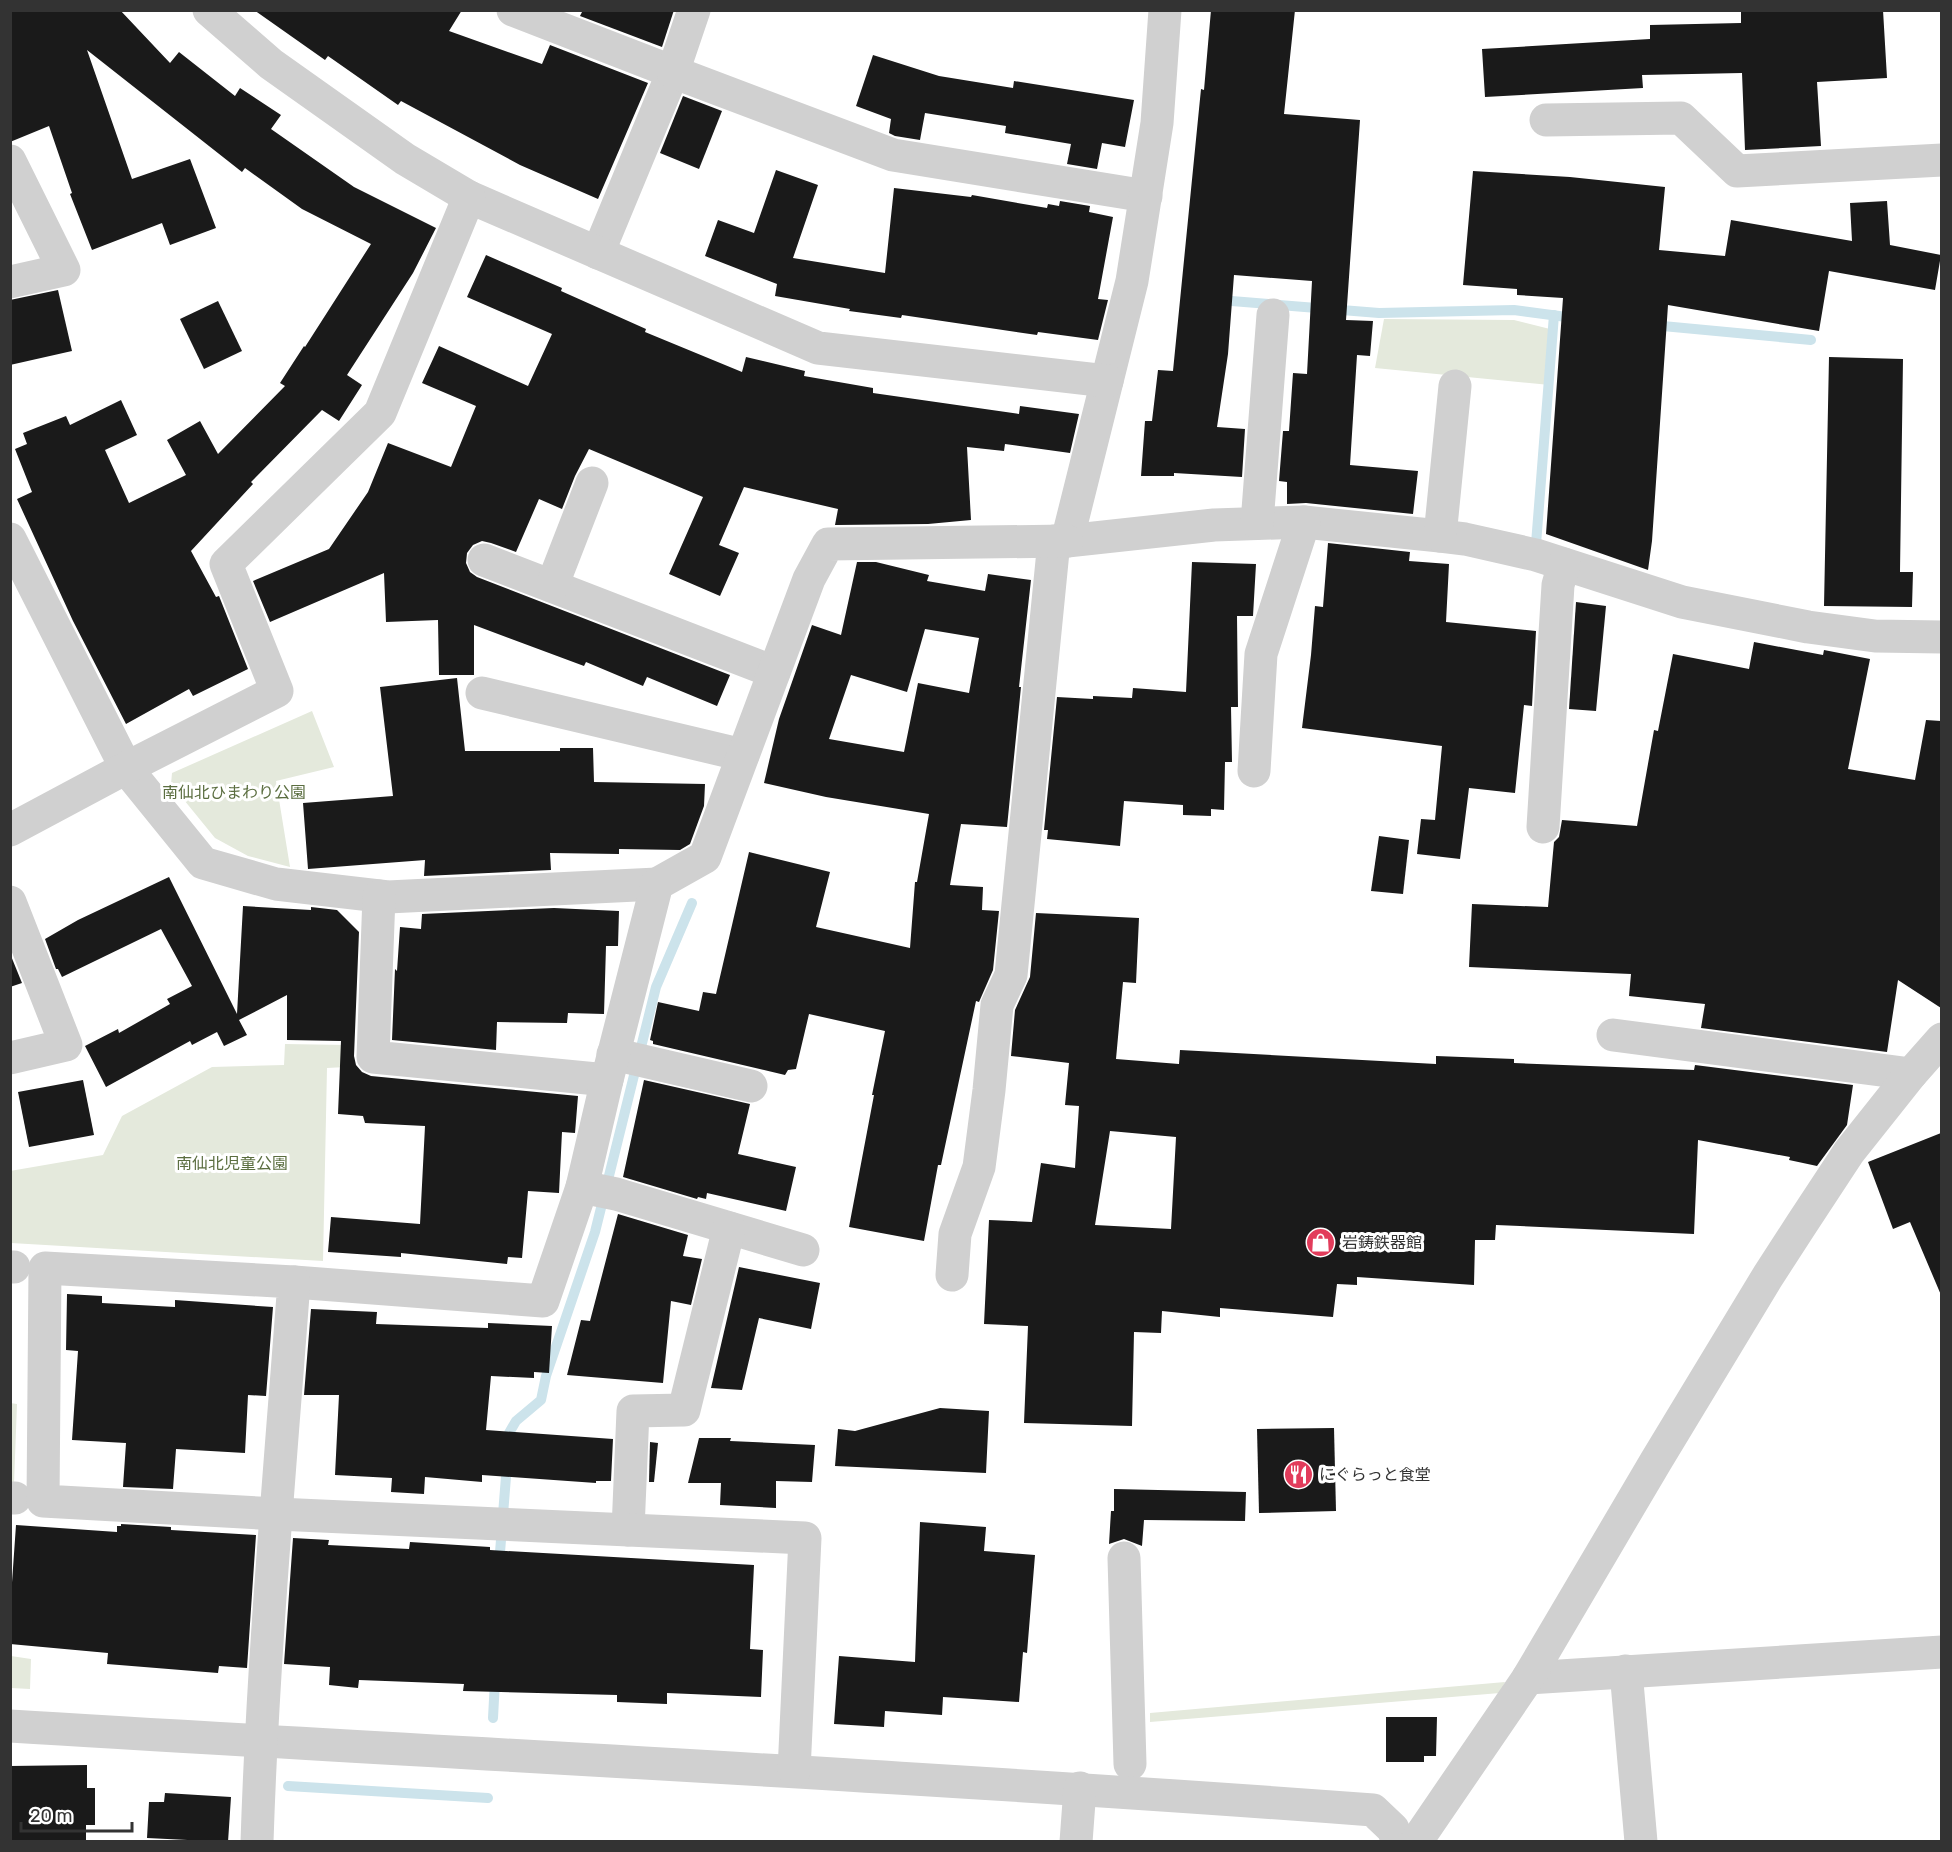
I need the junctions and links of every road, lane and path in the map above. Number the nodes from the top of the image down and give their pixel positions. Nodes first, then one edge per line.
1 (209, 10) edge
2 (513, 10) edge
3 (694, 10) edge
4 (1165, 10) edge
5 (673, 72) junction
6 (1546, 120) dead end
7 (1941, 160) edge
8 (10, 161) edge
9 (1146, 196) junction
10 (469, 197) junction
11 (598, 253) junction
12 (10, 282) edge
13 (1273, 315) dead end
14 (1107, 381) junction
15 (1455, 386) dead end
16 (592, 483) dead end
17 (1304, 522) junction
18 (1257, 523) junction
19 (1440, 536) junction
20 (10, 538) edge
21 (1060, 541) junction
22 (484, 560) dead end
23 (1564, 564) junction
24 (552, 586) junction
25 (1941, 637) edge
26 (774, 672) junction
27 (482, 693) dead end
28 (743, 755) junction
29 (126, 768) junction
30 (1254, 771) dead end
31 (1543, 827) dead end
32 (10, 830) edge
33 (657, 884) junction
34 (379, 896) junction
35 (10, 902) edge
36 (1613, 1035) dead end
37 (1941, 1039) edge
38 (10, 1058) edge
39 (625, 1063) junction
40 (1911, 1074) junction
41 (751, 1086) dead end
42 (599, 1190) junction
43 (729, 1228) junction
44 (803, 1250) dead end
45 (952, 1275) dead end
46 (294, 1282) junction
47 (277, 1514) junction
48 (628, 1530) junction
49 (1124, 1558) dead end
50 (1941, 1652) edge
51 (1626, 1671) junction
52 (1528, 1678) junction
53 (10, 1726) edge
54 (260, 1741) junction
55 (1130, 1764) dead end
56 (794, 1771) junction
57 (1080, 1788) junction
58 (256, 1842) edge
59 (1076, 1842) edge
60 (1398, 1842) edge
61 (1416, 1842) edge
62 (1641, 1842) edge

1 - 10 street
2 - 5 street
3 - 5 street
4 - 9 street
5 - 9 street
5 - 11 street
6 - 7 street
8 - 12 street
9 - 14 street
10 - 11 street
10 - 29 street
11 - 14 street
13 - 18 street
14 - 21 street
15 - 19 street
16 - 24 street
17 - 18 street
17 - 19 street
17 - 30 street
18 - 21 street
19 - 23 street
20 - 29 street
21 - 26 street
21 - 45 street
22 - 24 street
23 - 25 street
23 - 31 street
24 - 26 street
26 - 28 street
27 - 28 street
28 - 33 street
29 - 32 street
29 - 34 street
33 - 34 street
33 - 39 street
34 - 39 street
35 - 38 street
36 - 40 street
37 - 40 street
39 - 41 street
39 - 42 street
40 - 52 street
42 - 43 street
42 - 46 street
43 - 44 street
43 - 48 street
46 - 47 street
46 - 47 street
47 - 48 street
47 - 54 street
48 - 56 street
49 - 55 street
50 - 51 street
51 - 52 street
51 - 62 street
52 - 61 street
53 - 54 street
54 - 56 street
54 - 58 street
56 - 57 street
57 - 59 street
57 - 60 street

